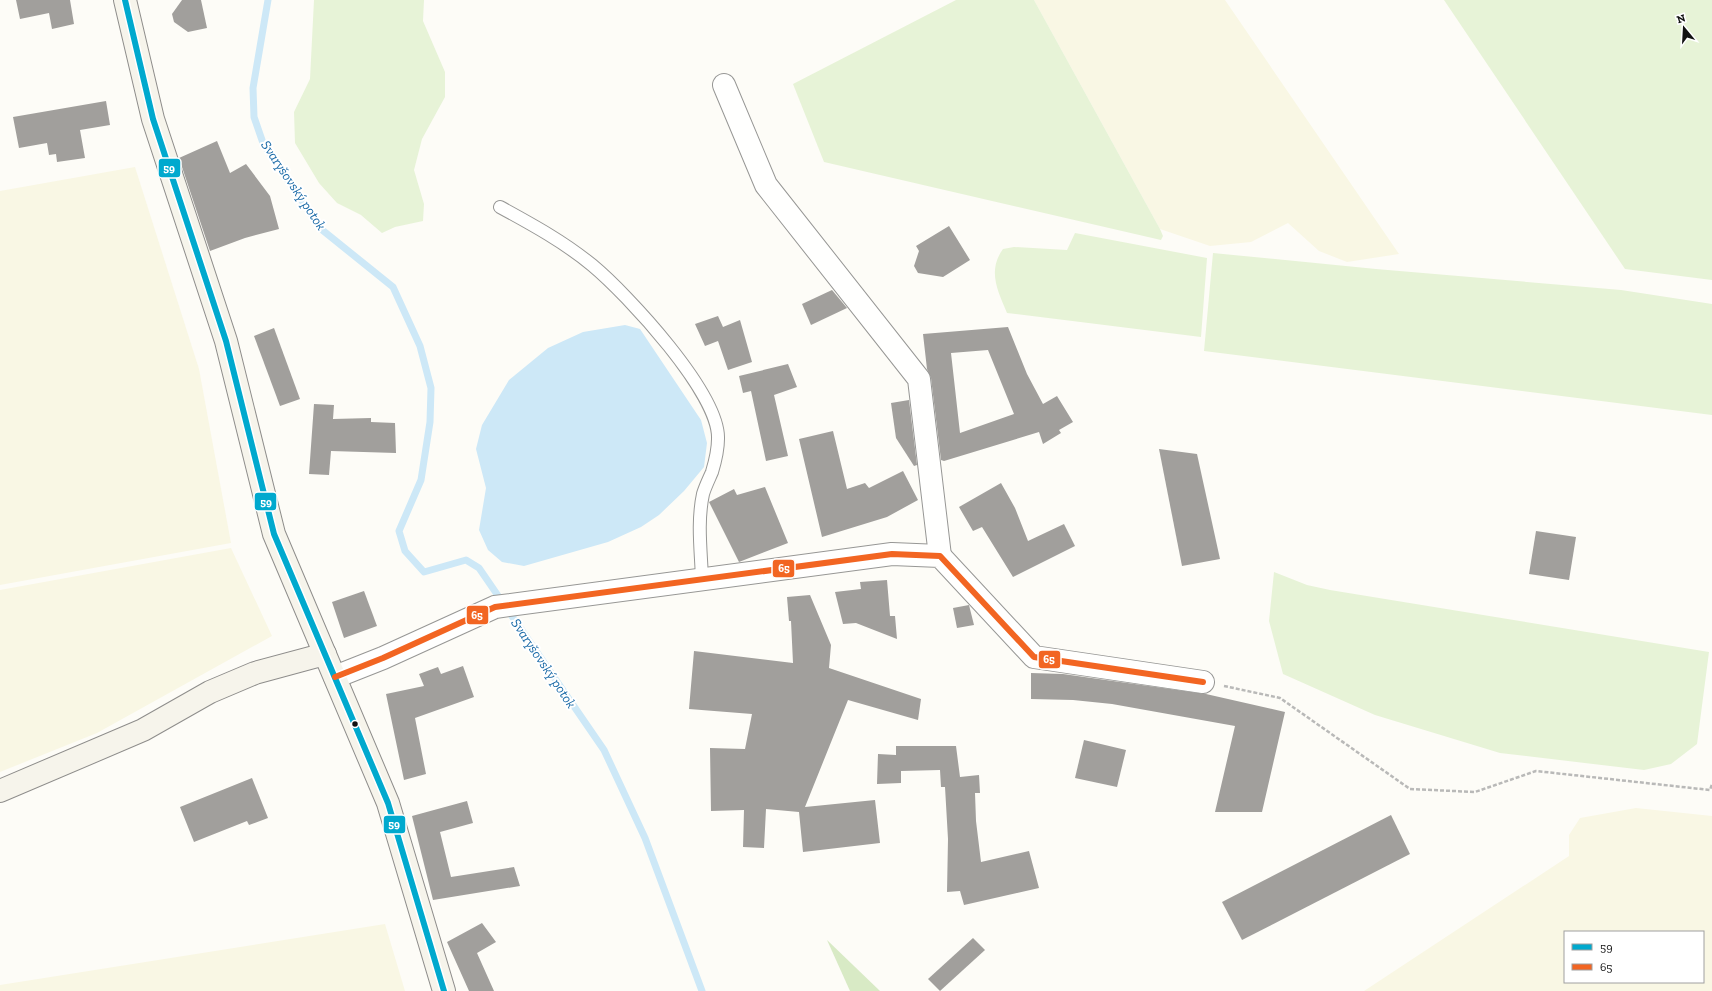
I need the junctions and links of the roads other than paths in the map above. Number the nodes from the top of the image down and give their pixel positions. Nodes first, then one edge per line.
1 (125, 0) edge
2 (724, 85) dead end
3 (500, 207) dead end
4 (940, 556) junction
5 (702, 579) junction
6 (325, 654) junction
7 (335, 677) junction
8 (1204, 682) road end
9 (0, 790) edge
10 (444, 991) edge

1 - 6 street
2 - 4 street
3 - 5 lane
4 - 5 street
4 - 8 street
5 - 7 street
6 - 7 street
6 - 9 street
7 - 10 street

